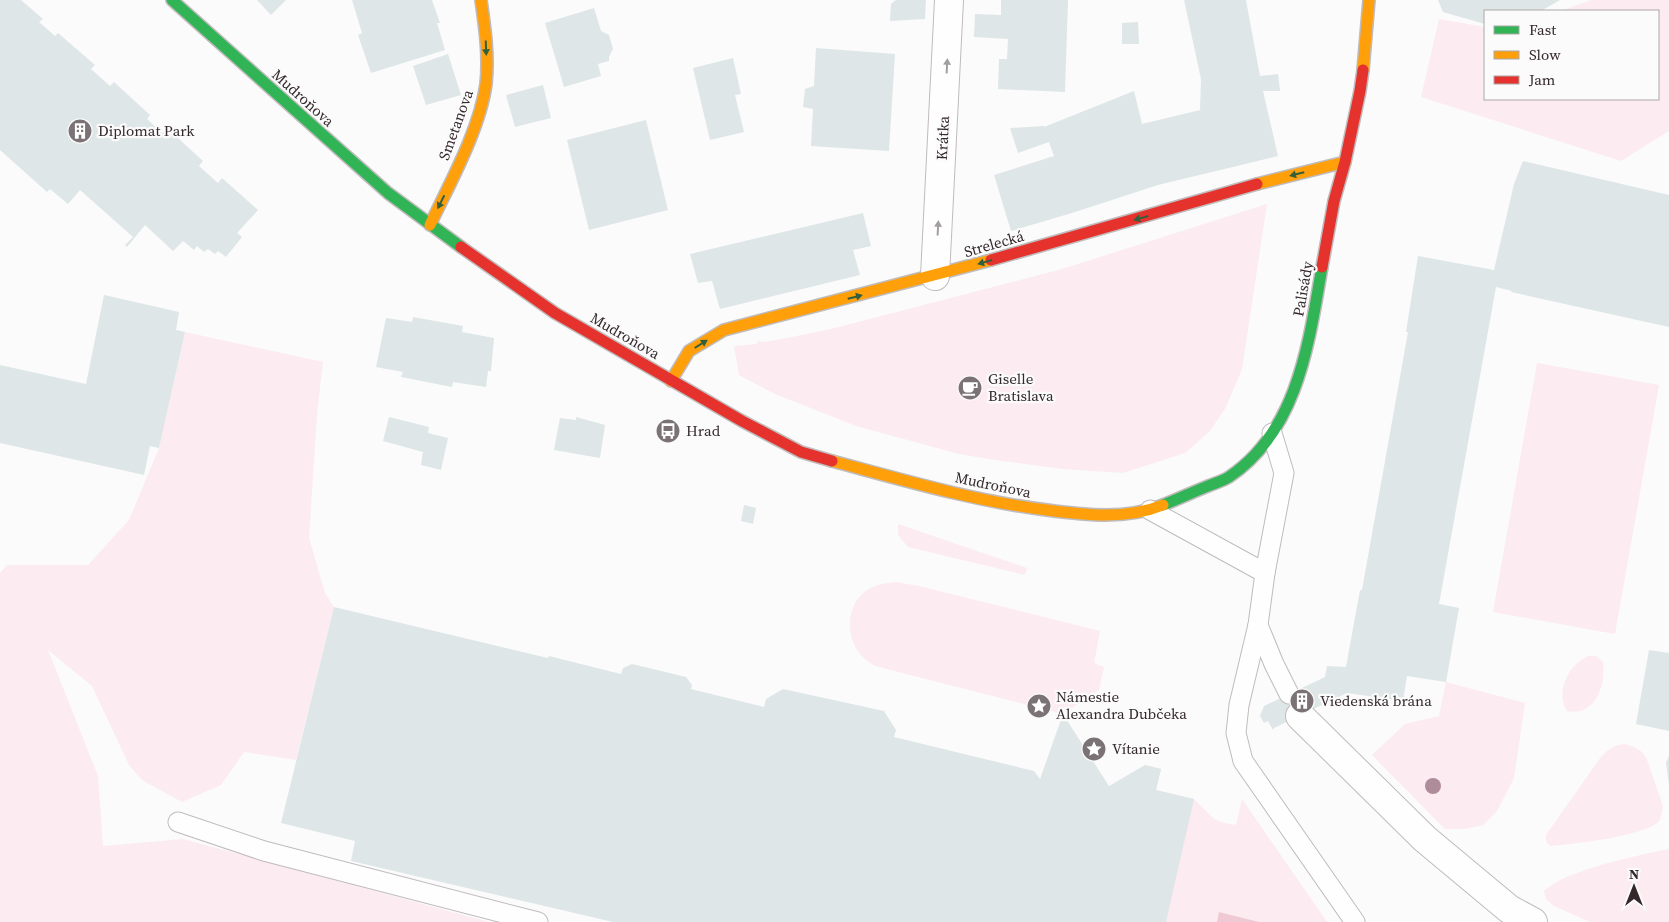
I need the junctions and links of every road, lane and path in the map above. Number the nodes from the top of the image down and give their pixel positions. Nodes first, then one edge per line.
1 (172, 0) edge
2 (481, 0) edge
3 (949, 0) edge
4 (1369, 0) edge
5 (1345, 162) junction
6 (430, 225) junction
7 (935, 276) junction
8 (671, 381) junction
9 (1272, 433) junction
10 (1150, 510) junction
11 (1265, 574) junction
12 (1258, 625) junction
13 (1295, 705) joint
14 (178, 822) dead end
15 (538, 922) edge
16 (1355, 922) edge
17 (1533, 922) edge

1 - 6 street, Mudroňova
2 -> 6 street, Smetanova
7 -> 3 street, Krátka
4 - 5 street, Palisády
5 -> 7 street, Strelecká
5 - 9 street, Palisády
6 - 8 street, Mudroňova
8 -> 7 street, Strelecká
8 - 10 street, Mudroňova
9 - 10 street, Palisády
9 - 11 lane
10 - 11 lane
11 - 12 lane
12 - 13 lane
12 - 16 lane
13 - 17 street
14 - 15 lane

